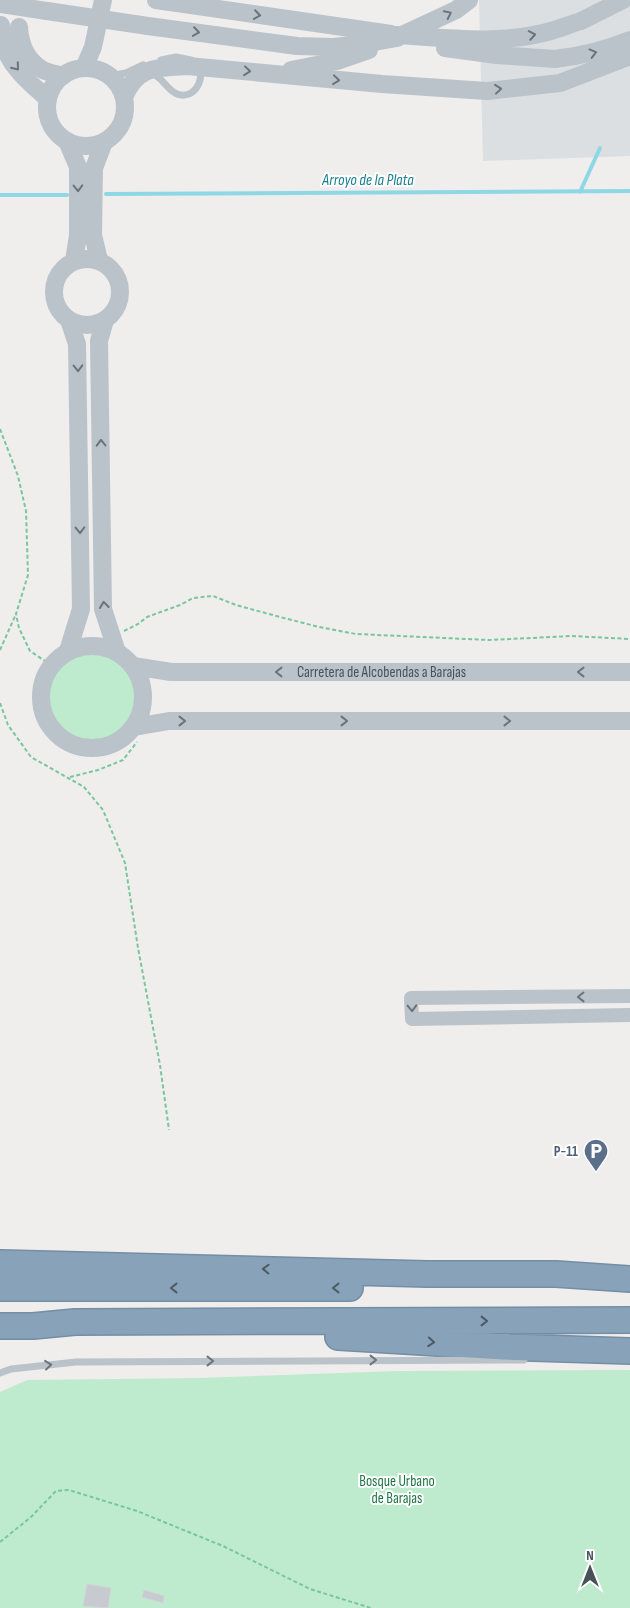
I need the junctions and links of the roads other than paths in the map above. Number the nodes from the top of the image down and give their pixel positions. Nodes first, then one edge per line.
1 (103, 0) edge
2 (156, 0) edge
3 (469, 0) edge
4 (623, 0) edge
5 (0, 4) edge
6 (396, 36) junction
7 (630, 40) edge
8 (630, 56) edge
9 (199, 67) junction
10 (84, 68) junction
11 (142, 73) junction
12 (270, 74) junction
13 (63, 76) junction
14 (110, 76) junction
15 (124, 97) junction
16 (48, 99) junction
17 (67, 141) junction
18 (104, 142) junction
19 (99, 260) junction
20 (74, 261) junction
21 (69, 320) junction
22 (104, 320) junction
23 (115, 645) junction
24 (68, 651) junction
25 (133, 666) junction
26 (630, 672) edge
27 (630, 720) edge
28 (134, 727) junction
29 (630, 996) edge
30 (630, 1015) edge
31 (0, 1251) edge
32 (0, 1263) edge
33 (94, 1264) junction
34 (630, 1280) edge
35 (0, 1288) edge
36 (630, 1320) edge
37 (0, 1326) edge
38 (33, 1326) junction
39 (630, 1351) edge
40 (528, 1360) dead end
41 (0, 1373) edge

1 - 10 street
2 -> 6 street
6 -> 3 street
6 -> 4 street, bridge
5 -> 6 street, bridge
6 -> 7 street, bridge
6 - 12 street
12 -> 8 street
9 - 11 street
9 - 11 lane
9 -> 12 street
9 - 14 lane
10 - 13 street
10 - 14 street
11 - 15 street
13 - 16 street
13 -> 16 street
14 - 15 street
15 - 18 street
16 - 17 street
17 - 18 street
17 -> 20 street
18 - 19 street
19 - 20 street
19 - 22 street
20 - 21 street
21 - 22 street
21 -> 24 street
23 -> 22 street
23 - 24 street
23 - 25 street
24 - 28 street
26 -> 25 street, Carretera de Alcobendas a Barajas
25 - 28 street
28 -> 27 street
29 -> 30 street
31 - 33 highway
32 - 33 highway
34 -> 33 highway
34 -> 35 highway
38 -> 36 highway
37 - 38 highway
38 -> 39 highway
41 -> 40 lane

